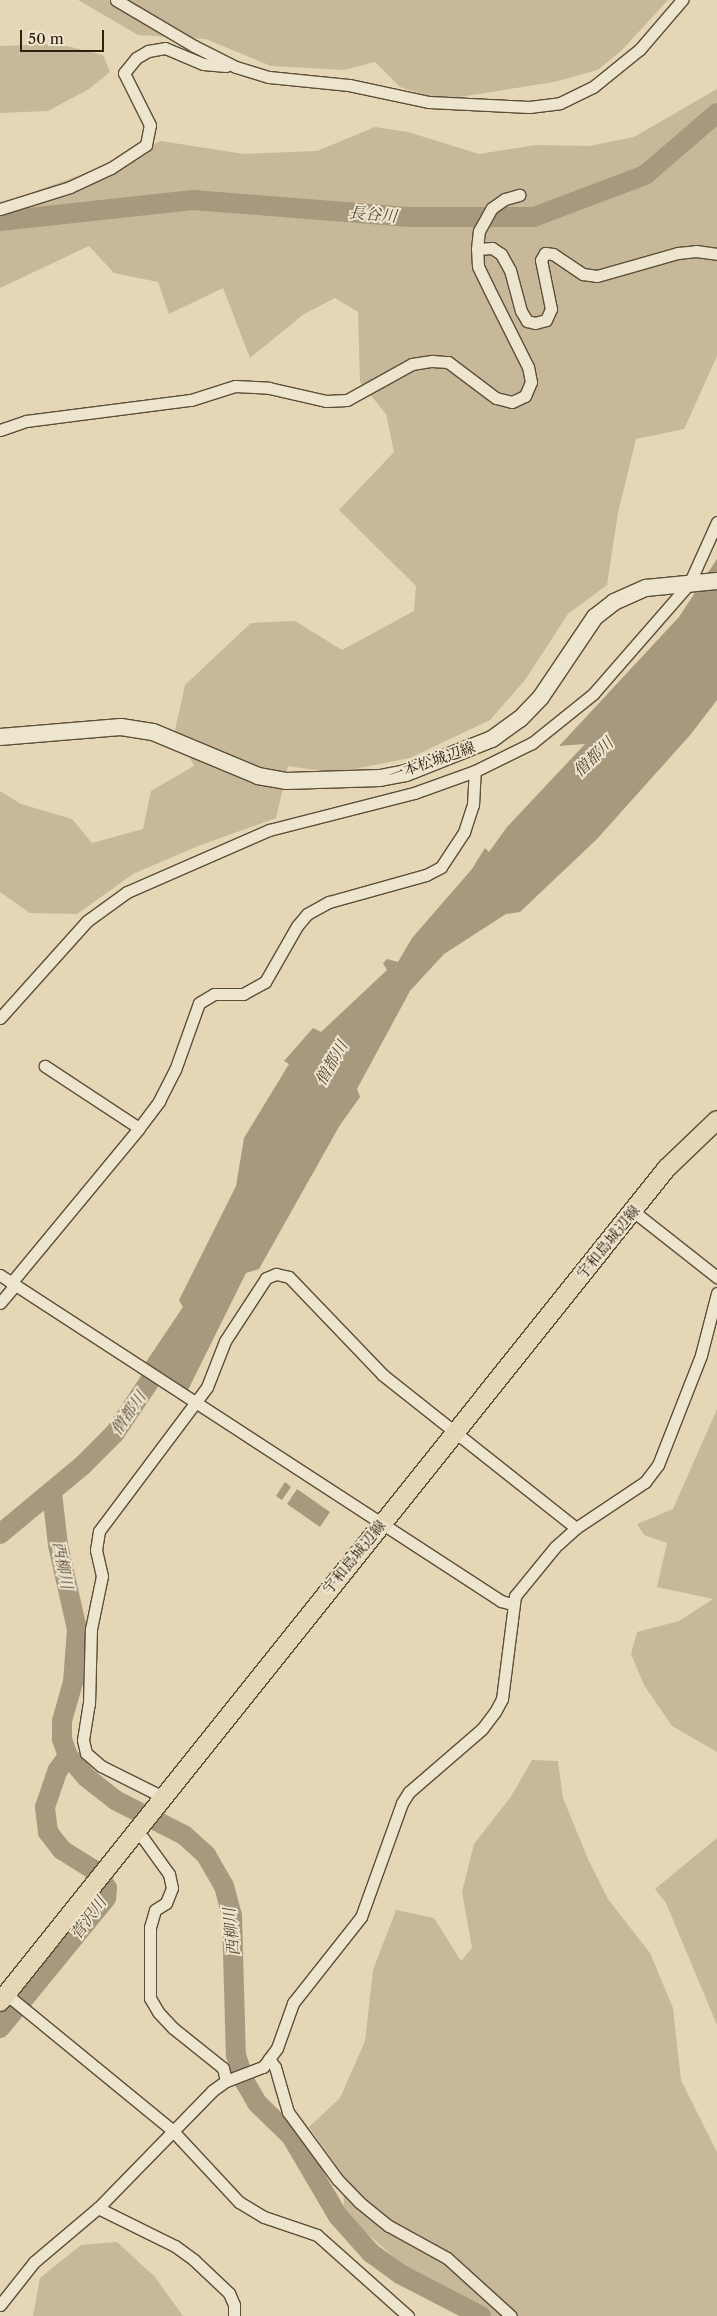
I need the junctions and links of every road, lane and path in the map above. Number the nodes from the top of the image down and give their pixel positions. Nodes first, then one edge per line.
1 (116, 0) edge
2 (682, 0) edge
3 (236, 67) junction
4 (520, 195) dead end
5 (0, 210) edge
6 (476, 249) junction
7 (717, 254) edge
8 (0, 430) edge
9 (717, 522) edge
10 (712, 581) edge
11 (689, 584) junction
12 (0, 737) edge
13 (475, 771) junction
14 (0, 1018) edge
15 (44, 1066) dead end
16 (717, 1120) edge
17 (139, 1128) junction
18 (633, 1212) junction
19 (0, 1275) edge
20 (717, 1277) edge
21 (13, 1284) junction
22 (717, 1293) edge
23 (0, 1302) edge
24 (193, 1402) junction
25 (456, 1432) junction
26 (383, 1522) junction
27 (576, 1528) junction
28 (512, 1604) junction
29 (163, 1797) junction
30 (135, 1832) junction
31 (3, 1998) edge
32 (269, 2059) junction
33 (226, 2081) junction
34 (171, 2129) junction
35 (98, 2208) junction
36 (0, 2305) edge
37 (234, 2316) edge
38 (408, 2316) edge
39 (512, 2316) edge

1 - 3 street
2 - 3 street
3 - 5 street
4 - 6 street
6 - 7 street
6 - 8 street
9 - 11 street
10 - 11 main road, 一本松城辺線
11 - 12 main road, 一本松城辺線
11 - 13 street
13 - 14 street
13 - 17 street
15 - 17 street
16 - 18 main road, 宇和島城辺線
17 - 21 street
18 - 20 street
18 - 25 main road, 宇和島城辺線
19 - 21 street
21 - 23 street
21 - 24 street
22 - 27 street
24 - 25 street
24 - 26 street
24 - 29 street
25 - 26 main road, 宇和島城辺線
25 - 27 street
26 - 28 street
26 - 29 main road, 宇和島城辺線
27 - 28 street
28 - 32 street
29 - 30 main road, 宇和島城辺線
30 - 31 main road, 宇和島城辺線
30 - 33 street
31 - 34 street
32 - 33 street
32 - 39 street
33 - 34 street
34 - 35 street
34 - 38 street
35 - 36 street
35 - 37 street

